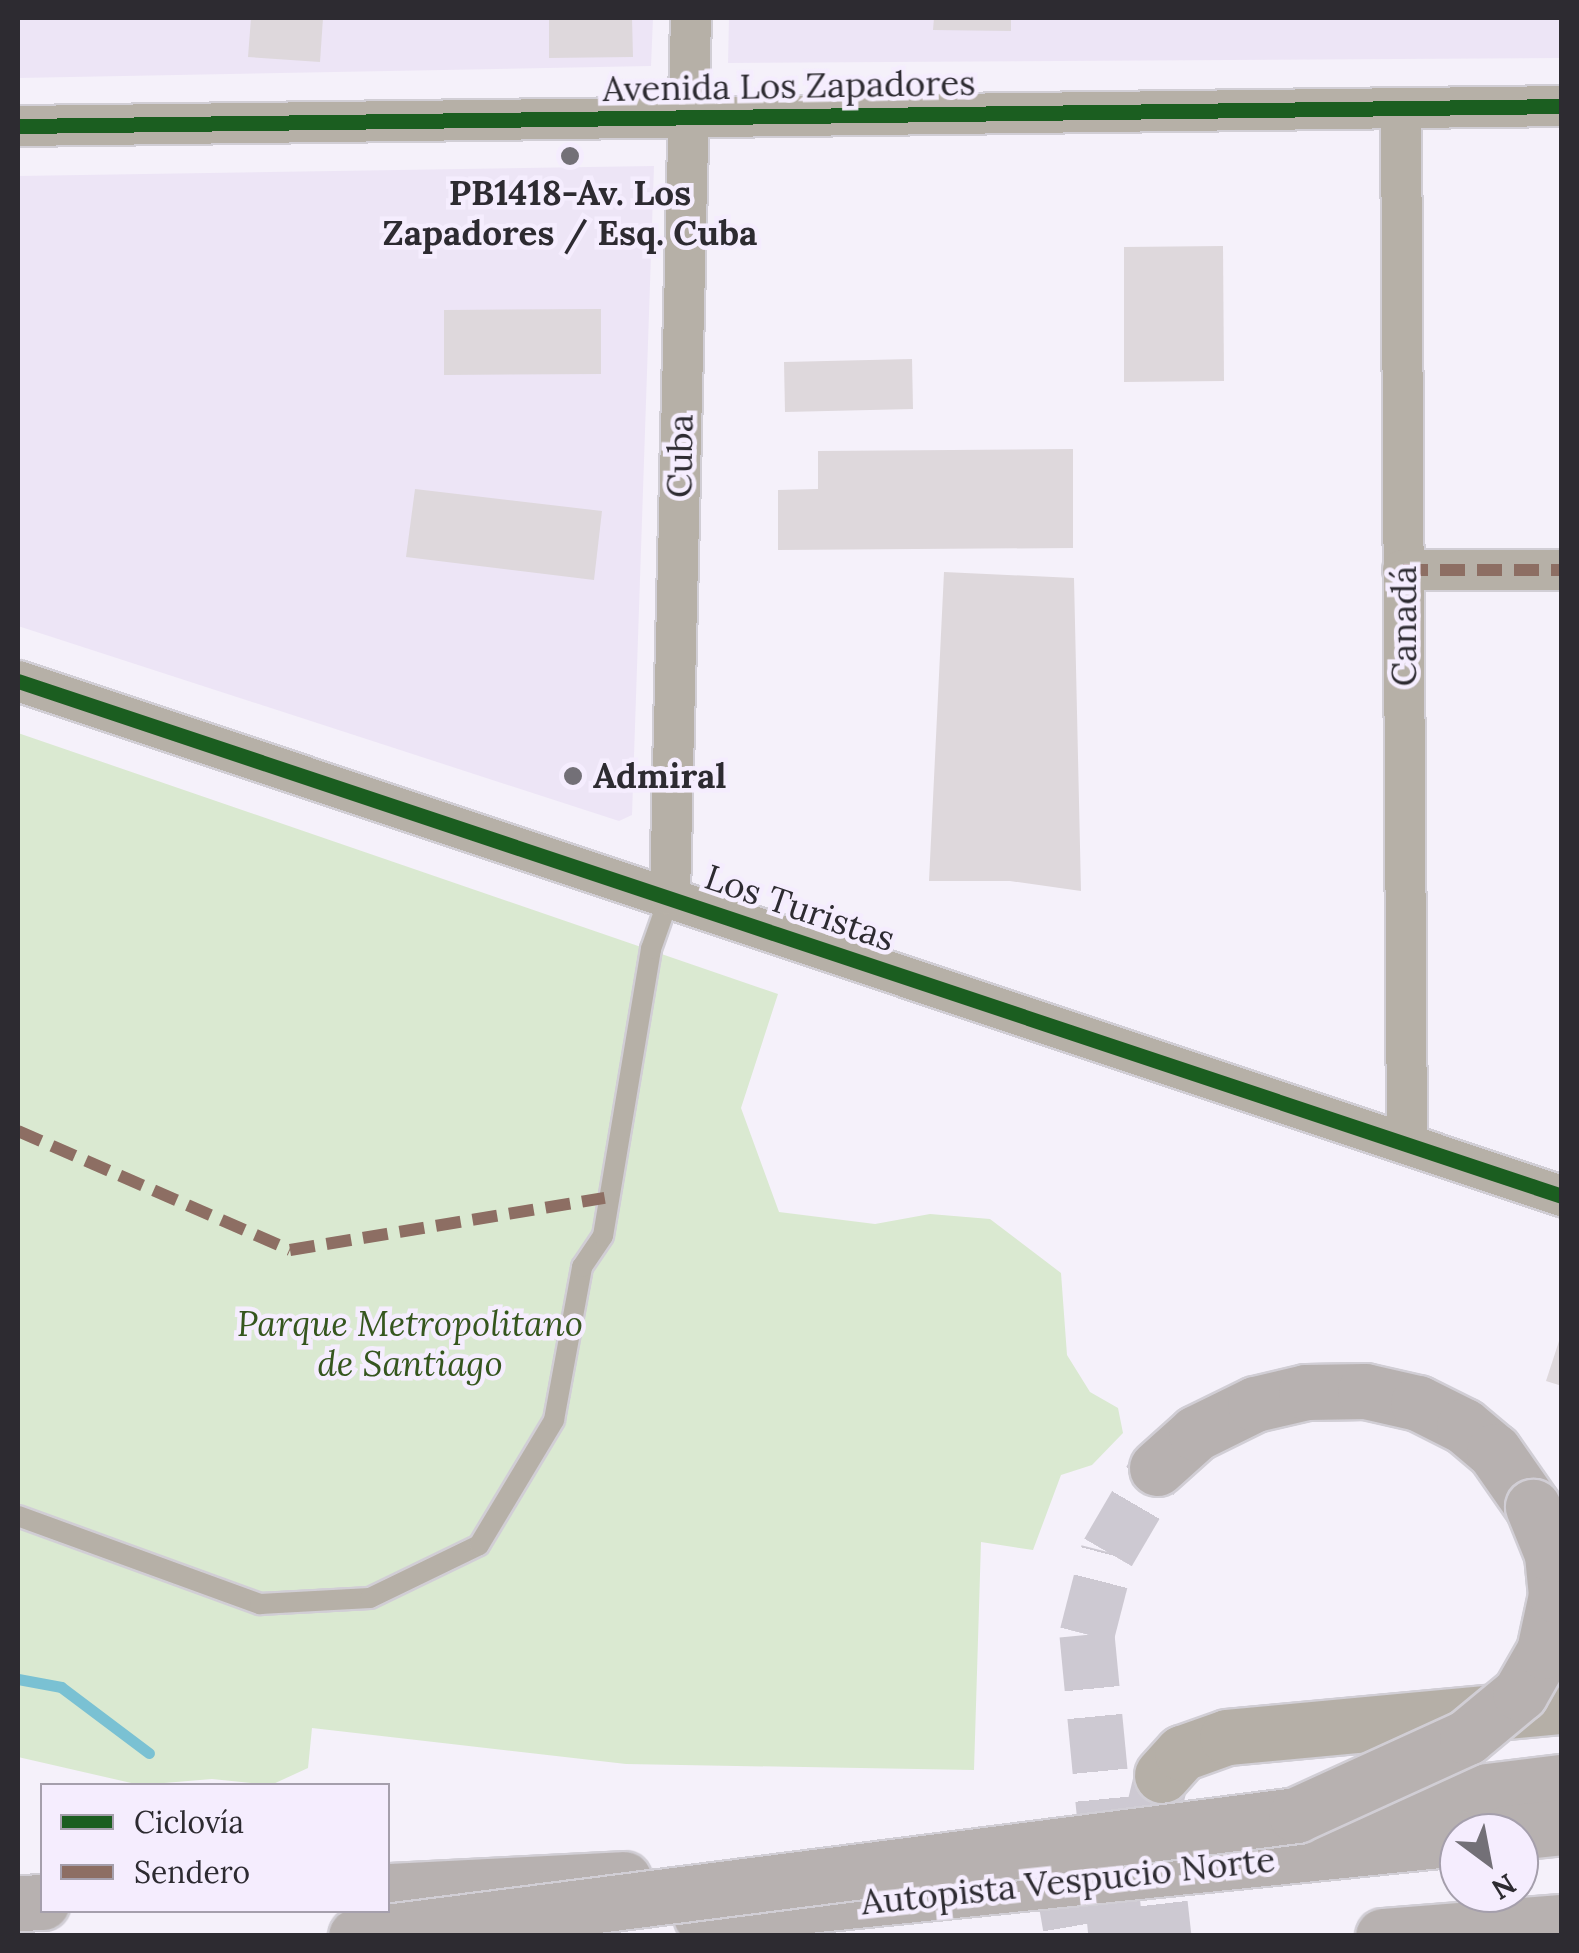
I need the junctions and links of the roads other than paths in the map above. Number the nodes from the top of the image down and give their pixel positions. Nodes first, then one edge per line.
1 (690, 18) edge
2 (1562, 106) edge
3 (1401, 108) junction
4 (688, 117) junction
5 (18, 126) edge
6 (1404, 570) junction
7 (1562, 570) edge
8 (18, 681) edge
9 (670, 895) junction
10 (1407, 1144) junction
11 (1562, 1196) edge
12 (1157, 1468) tunnel mouth
13 (18, 1516) edge
14 (1562, 1706) edge
15 (1162, 1776) tunnel mouth
16 (1562, 1782) edge
17 (1296, 1815) junction
18 (1439, 1840) edge
19 (697, 1874) dead end
20 (390, 1891) edge
21 (1562, 1922) edge
22 (356, 1936) edge
23 (437, 1936) edge
24 (1383, 1936) edge

1 - 4 street, Cuba
2 - 3 street, Avenida Los Zapadores
3 - 4 street, Avenida Los Zapadores
3 - 6 street, Canadá
4 - 5 street, Avenida Los Zapadores
4 - 9 street, Cuba
6 - 7 street
6 - 10 street, Canadá
8 - 9 street, Los Turistas
9 - 10 street, Los Turistas
9 - 13 lane
10 - 11 street, Los Turistas
12 - 17 highway, bridge
14 - 15 main road
16 - 17 highway, bridge
17 - 22 highway, bridge
18 - 23 highway, Autopista Vespucio Norte
19 - 20 highway
21 - 24 highway

